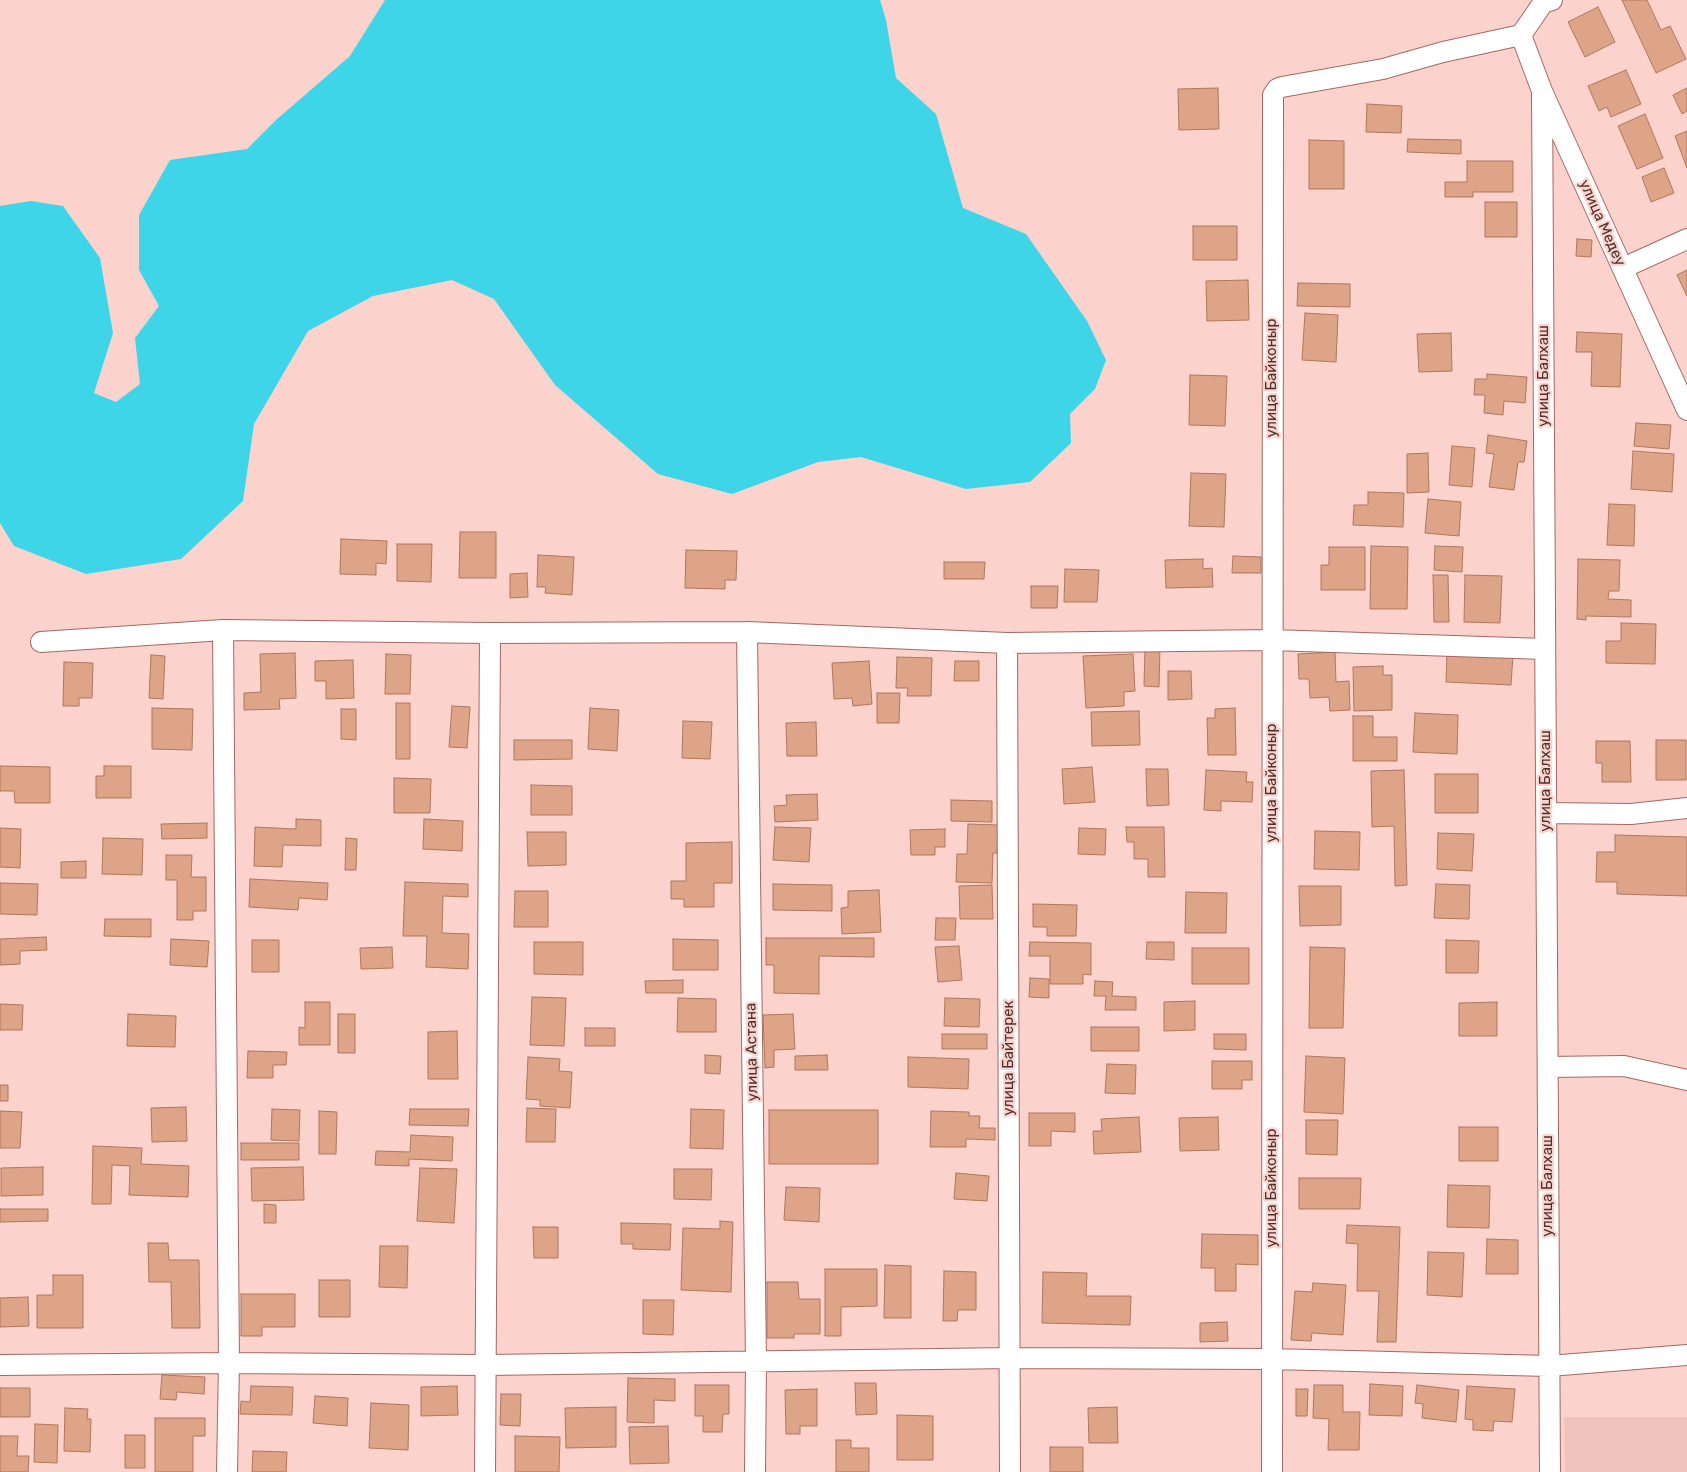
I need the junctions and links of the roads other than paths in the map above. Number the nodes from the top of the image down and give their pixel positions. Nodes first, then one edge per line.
1 (1552, 0) edge
2 (1521, 35) junction
3 (1542, 91) junction
4 (1687, 239) edge
5 (1623, 268) junction
6 (1687, 410) edge
7 (223, 630) junction
8 (747, 632) junction
9 (490, 633) junction
10 (1272, 640) junction
11 (40, 642) dead end
12 (1007, 643) junction
13 (1545, 649) junction
14 (1687, 808) edge
15 (1546, 813) junction
16 (1548, 1067) junction
17 (1687, 1080) edge
18 (1687, 1355) edge
19 (1011, 1358) junction
20 (1272, 1358) junction
21 (756, 1362) junction
22 (228, 1363) junction
23 (0, 1365) edge
24 (486, 1365) junction
25 (1549, 1366) junction
26 (227, 1472) edge
27 (485, 1472) edge
28 (755, 1472) edge
29 (1010, 1472) edge
30 (1272, 1472) edge
31 (1550, 1472) edge

1 - 2 street
2 - 3 street, улица Медеу
2 - 10 street, улица Байконыр
3 - 5 street, улица Медеу
3 - 13 street, улица Балхаш
4 - 5 street
5 - 6 street, улица Медеу
7 - 9 street
7 - 11 street
7 - 22 street
8 - 9 street
8 - 12 street
8 - 21 street, улица Астана
9 - 24 street
10 - 12 street
10 - 13 street
10 - 20 street, улица Байконыр
12 - 19 street, улица Байтерек
13 - 15 street, улица Балхаш
14 - 15 street
15 - 16 street, улица Балхаш
16 - 17 street
16 - 25 street, улица Балхаш
18 - 25 street
19 - 20 street
19 - 21 street
19 - 29 street, улица Байтерек
20 - 25 street
20 - 30 street, улица Байконыр
21 - 24 street
21 - 28 street, улица Астана
22 - 23 street
22 - 24 street
22 - 26 street
24 - 27 street
25 - 31 street, улица Балхаш

